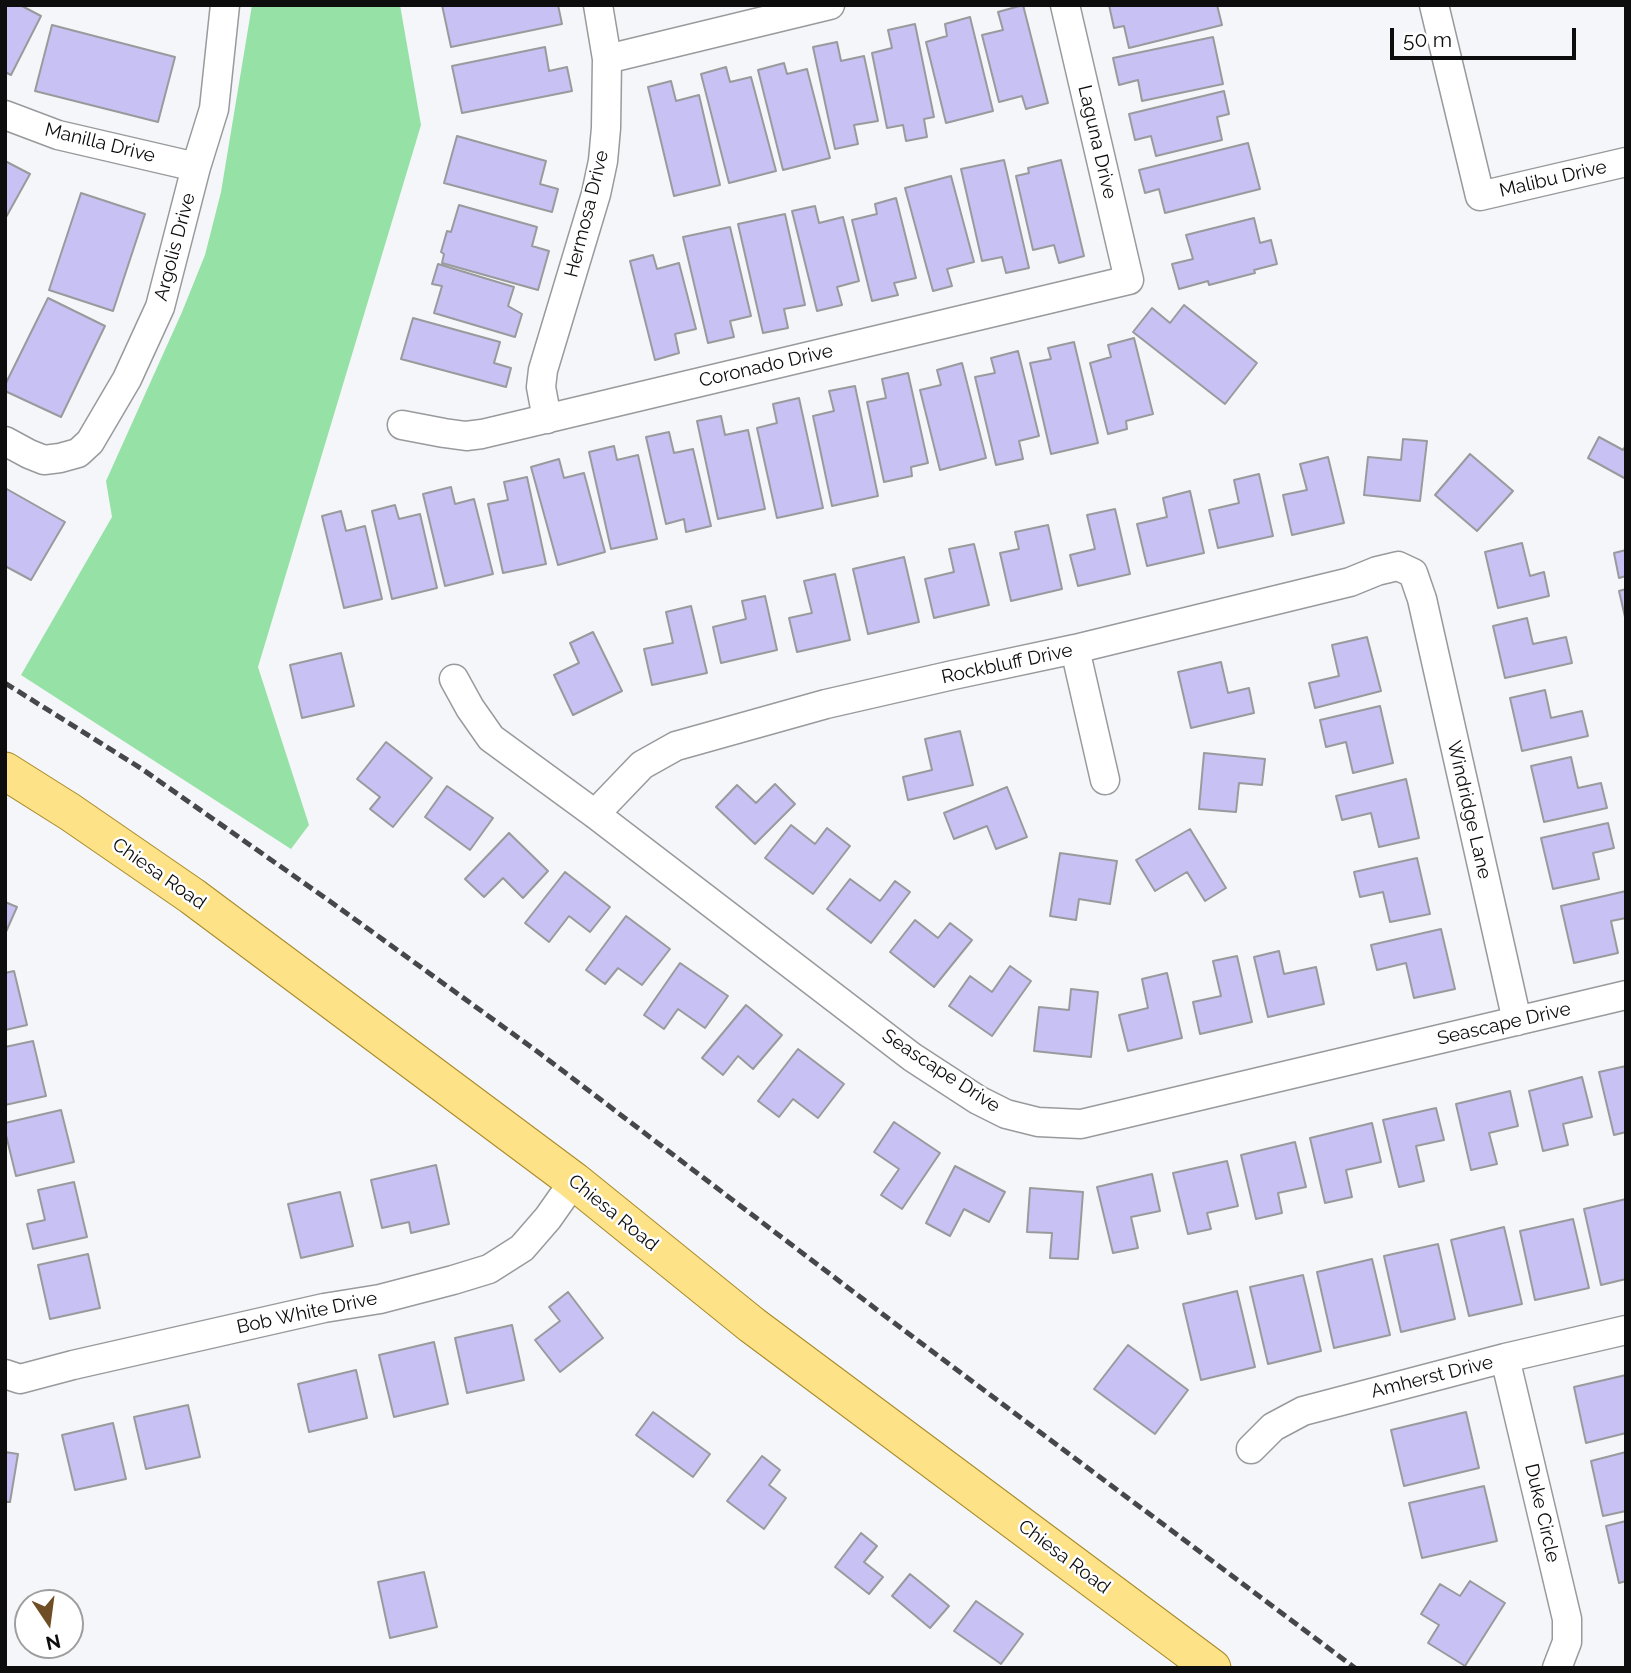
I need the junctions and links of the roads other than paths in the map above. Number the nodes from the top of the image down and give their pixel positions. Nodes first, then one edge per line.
1 (225, 5) edge
2 (598, 5) edge
3 (830, 5) edge
4 (1065, 5) edge
5 (1434, 5) edge
6 (607, 59) junction
7 (5, 115) edge
8 (1626, 162) edge
9 (196, 167) junction
10 (1129, 280) joint
11 (547, 419) junction
12 (402, 425) dead end
13 (5, 441) edge
14 (1422, 599) joint
15 (1075, 649) junction
16 (454, 679) dead end
17 (5, 771) edge
18 (1105, 780) dead end
19 (595, 814) junction
20 (1626, 995) edge
21 (1517, 1021) junction
22 (574, 1181) junction
23 (1626, 1330) edge
24 (1505, 1358) junction
25 (5, 1374) edge
26 (1251, 1449) dead end
27 (1212, 1668) edge
28 (1557, 1668) edge

1 - 9 street, Argolis Drive
2 - 6 street, Hermosa Drive
3 - 6 street
4 - 10 street, Laguna Drive
5 - 8 street, Malibu Drive
6 - 11 street, Hermosa Drive
7 - 9 street, Manilla Drive
9 - 13 street, Argolis Drive
10 - 11 street, Coronado Drive
11 - 12 street, Coronado Drive
14 - 15 street, Rockbluff Drive
14 - 21 street, Windridge Lane
15 - 18 street
15 - 19 street, Rockbluff Drive
16 - 19 street, Seascape Drive
17 - 22 main road, Chiesa Road
19 - 21 street, Seascape Drive
20 - 21 street, Seascape Drive
22 - 25 street, Bob White Drive
22 - 27 main road, Chiesa Road
23 - 24 street, Amherst Drive
24 - 26 street, Amherst Drive
24 - 28 street, Duke Circle

